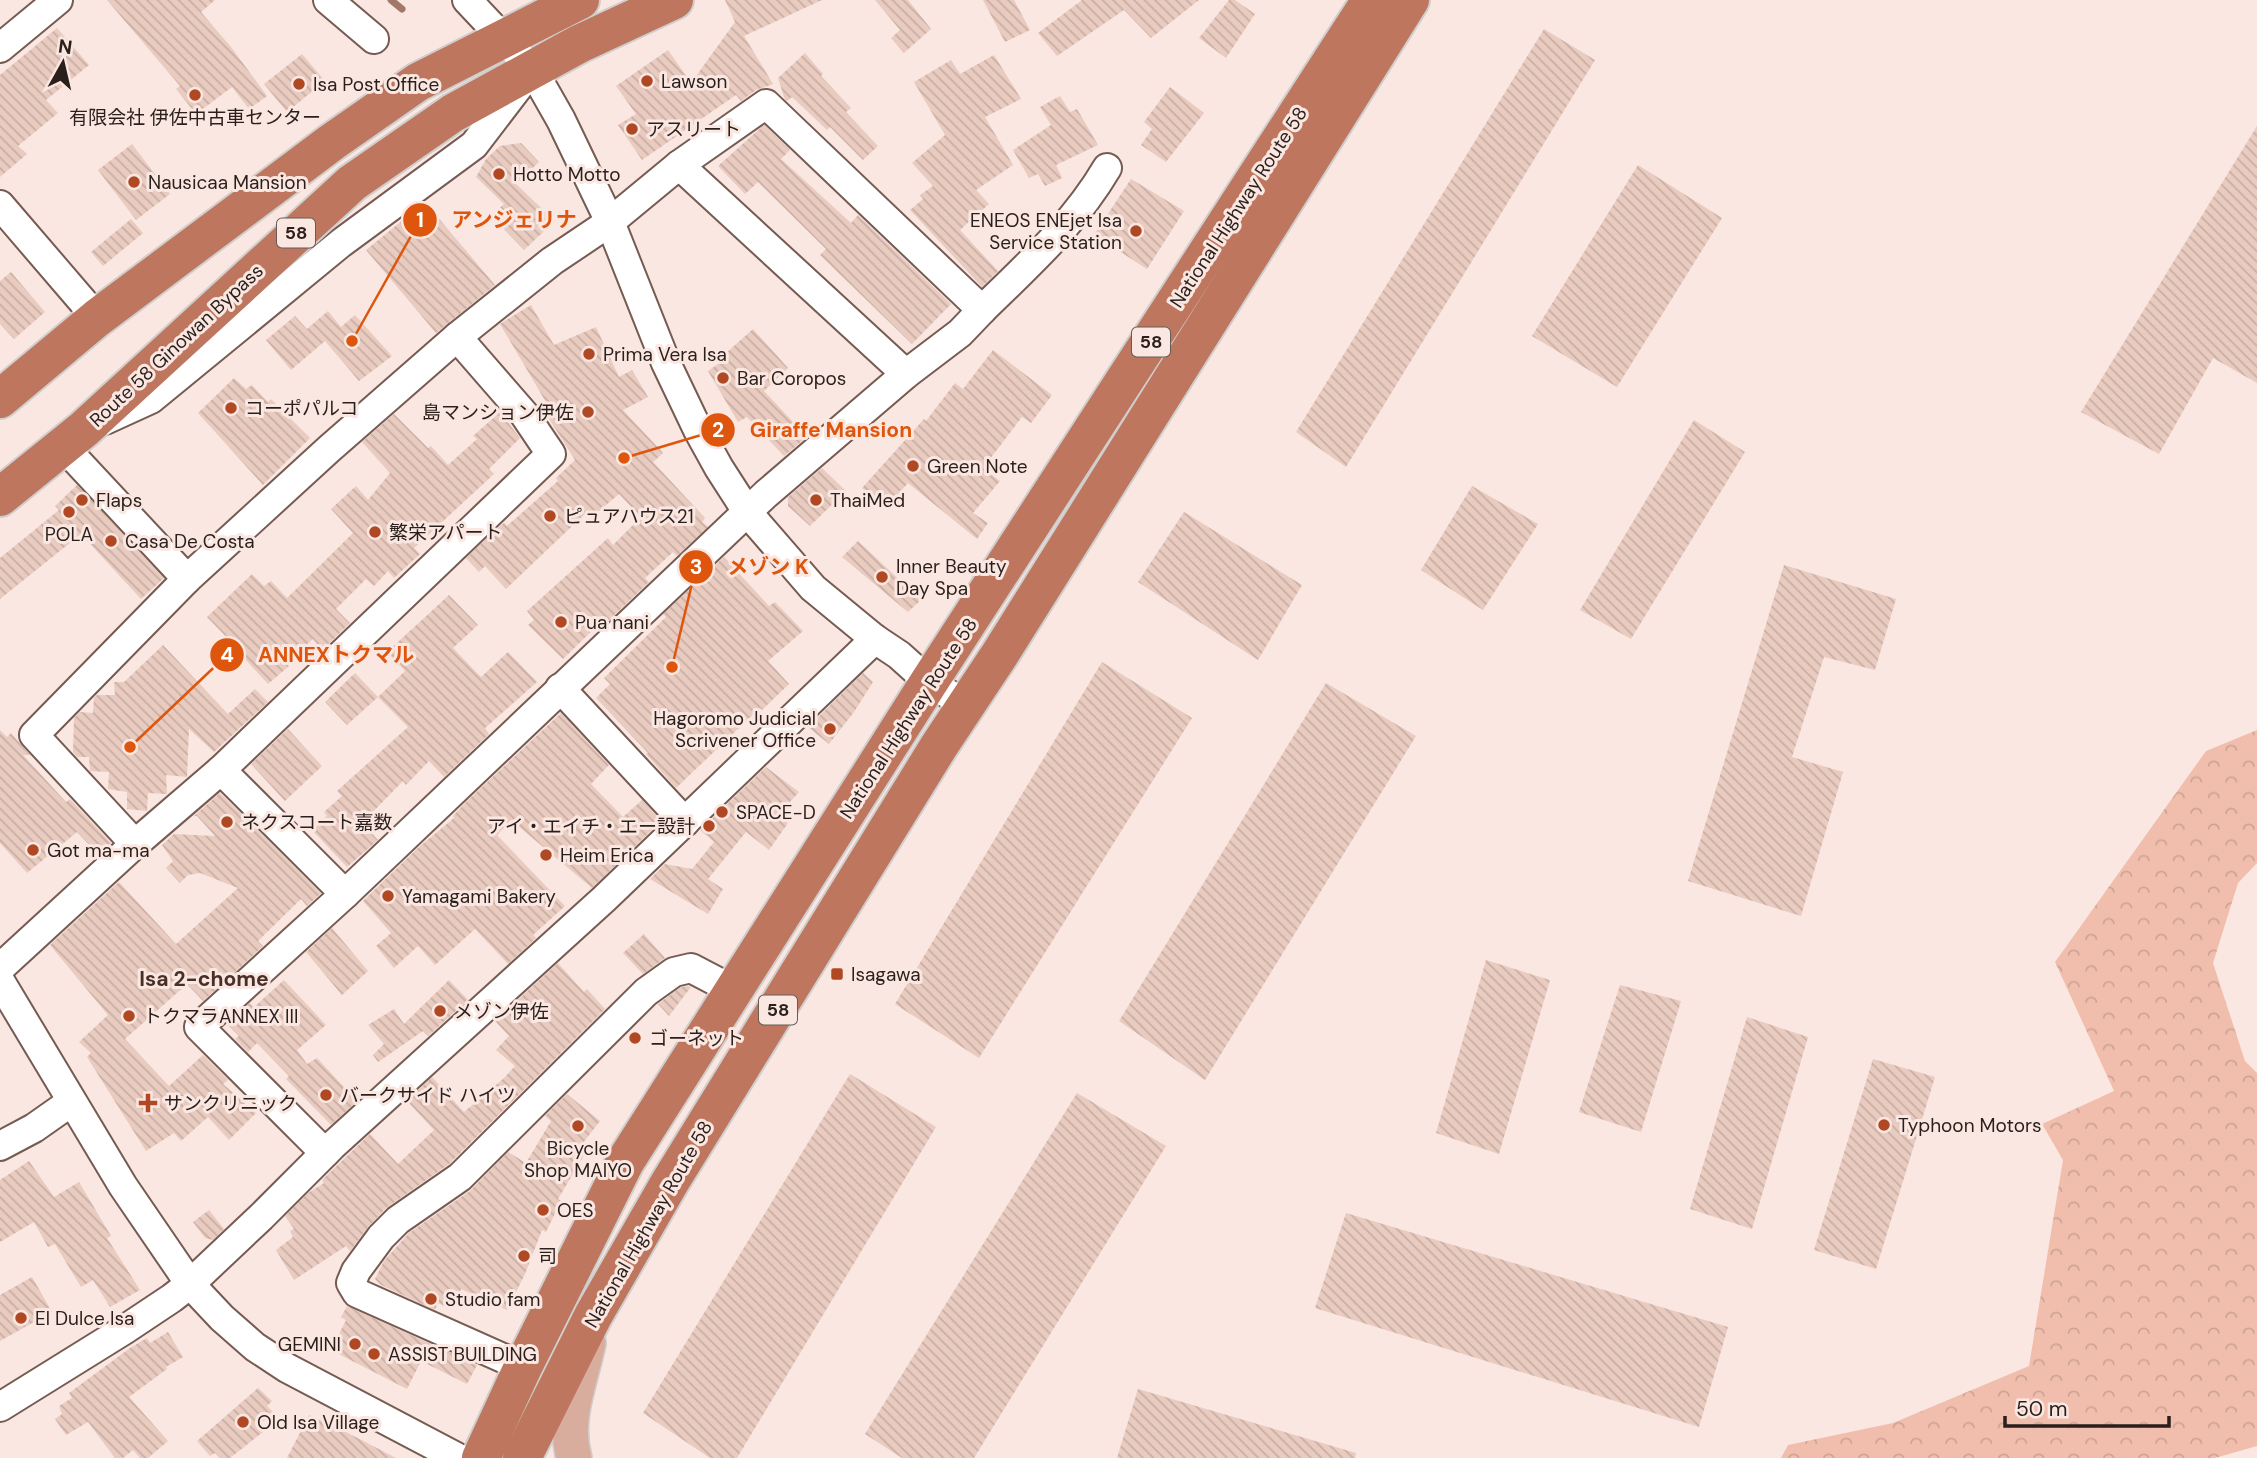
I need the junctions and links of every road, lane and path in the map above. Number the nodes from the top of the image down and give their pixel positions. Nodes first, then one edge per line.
1 (58, 0) edge
2 (328, 0) edge
3 (467, 0) edge
4 (580, 0) edge
5 (674, 0) edge
6 (1371, 0) edge
7 (1410, 0) edge
8 (503, 37) junction
9 (374, 39) dead end
10 (0, 48) edge
11 (532, 69) junction
12 (679, 165) junction
13 (1107, 168) dead end
14 (0, 205) edge
15 (610, 222) junction
16 (982, 310) junction
17 (97, 318) junction
18 (457, 337) junction
19 (906, 374) junction
20 (0, 398) edge
21 (74, 438) junction
22 (0, 497) edge
23 (748, 513) junction
24 (187, 579) junction
25 (875, 639) junction
26 (929, 682) junction
27 (560, 688) junction
28 (966, 705) junction
29 (221, 770) junction
30 (685, 822) junction
31 (135, 844) junction
32 (345, 894) junction
33 (0, 968) edge
34 (0, 981) edge
35 (735, 991) junction
36 (71, 1102) junction
37 (0, 1146) edge
38 (325, 1153) junction
39 (190, 1284) junction
40 (593, 1316) junction
41 (523, 1367) junction
42 (0, 1406) edge
43 (458, 1458) edge
44 (481, 1458) edge
45 (522, 1458) edge
46 (574, 1458) edge

1 - 10 street
2 - 9 street
3 - 8 street
4 - 8 highway, 58
5 - 11 highway, Route 58 Ginowan Bypass / 58
6 - 26 highway, National Highway Route 58 / 58
7 - 28 highway, National Highway Route 58 / 58
8 - 11 street
8 - 17 highway, 58
11 - 15 street
11 - 21 highway, Route 58 Ginowan Bypass / 58
12 - 15 street
12 - 16 street
12 - 19 street
13 - 16 street
14 - 17 street
15 - 18 street
15 - 23 street
16 - 19 street
17 - 20 highway, 58
18 - 24 street
18 - 29 street
19 - 23 street
21 - 22 highway, Route 58 Ginowan Bypass / 58
21 - 24 street
23 - 25 street
23 - 27 street
24 - 31 street
25 - 26 street
25 - 30 street
26 - 28 street
26 - 35 highway, National Highway Route 58 / 58
27 - 30 street
27 - 32 street
28 - 40 highway, National Highway Route 58 / 58
29 - 31 street
29 - 32 street
30 - 38 street
31 - 33 street
32 - 38 street
34 - 36 street
35 - 41 highway, National Highway Route 58 / 58
35 - 41 street
36 - 37 street
36 - 39 street
38 - 39 street
39 - 42 street
39 - 43 street
40 - 45 highway, National Highway Route 58 / 58
40 - 46 main road
41 - 44 highway, National Highway Route 58 / 58

